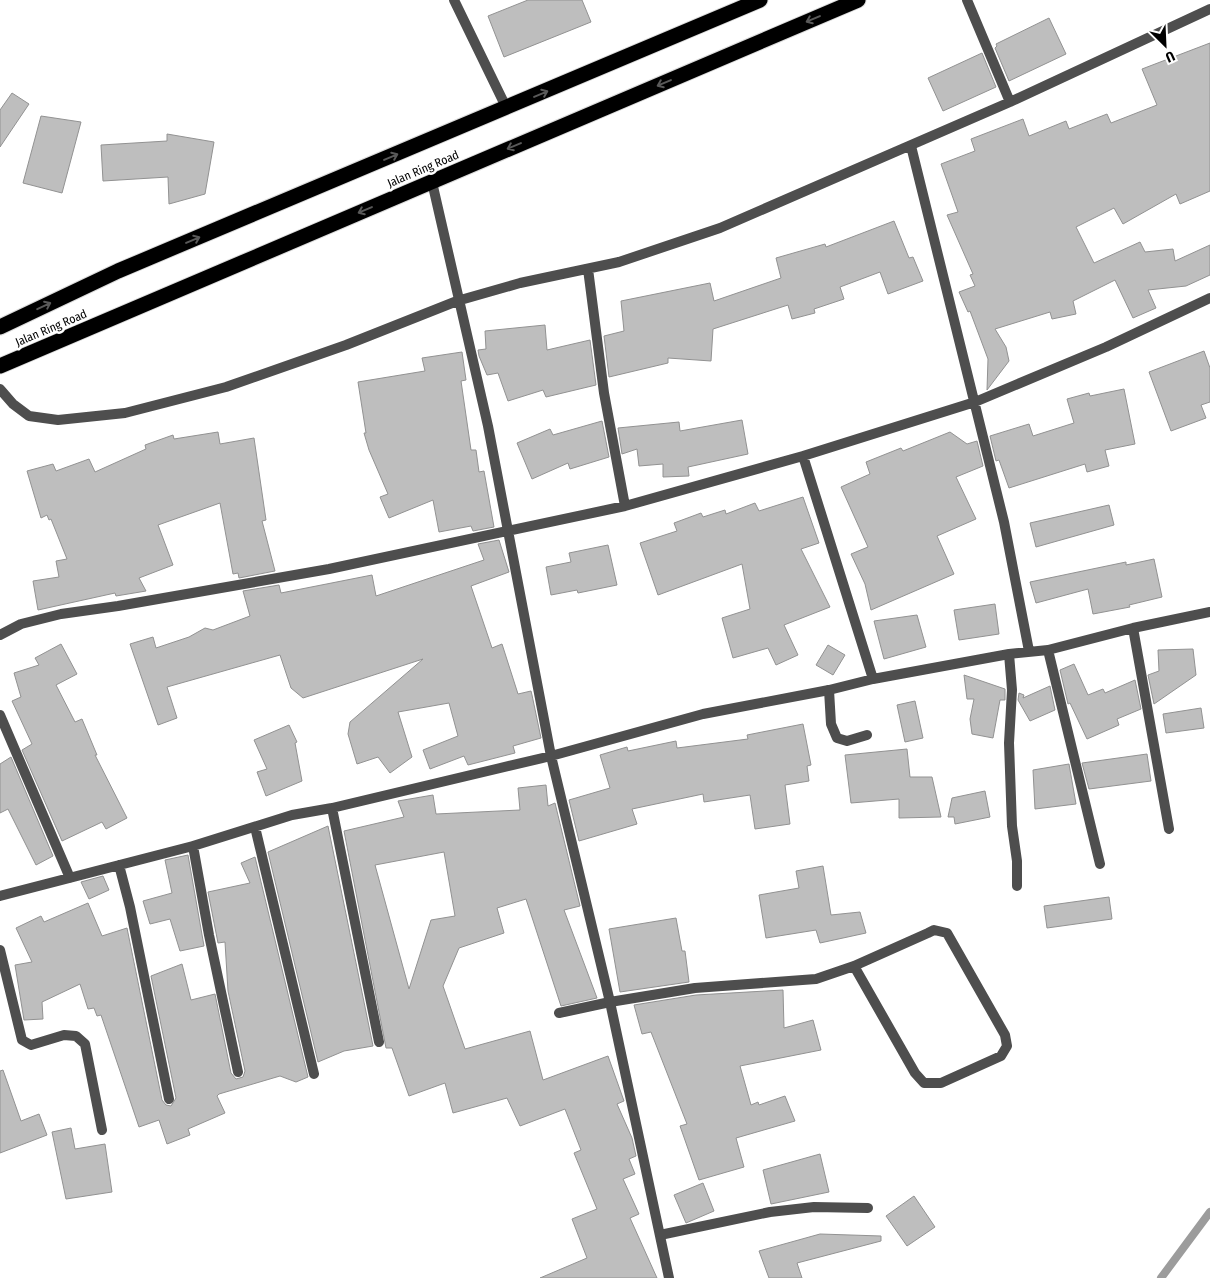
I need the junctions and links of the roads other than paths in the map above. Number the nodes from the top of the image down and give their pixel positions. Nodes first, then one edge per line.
1 (454, 0) edge
2 (760, 0) edge
3 (858, 0) edge
4 (967, 0) edge
5 (1210, 9) edge
6 (1010, 102) junction
7 (506, 109) junction
8 (911, 146) junction
9 (432, 182) junction
10 (588, 269) junction
11 (1210, 298) edge
12 (458, 301) junction
13 (0, 327) edge
14 (0, 366) edge
15 (0, 389) edge
16 (976, 402) junction
17 (803, 456) junction
18 (625, 506) junction
19 (509, 532) junction
20 (1210, 612) edge
21 (1133, 628) junction
22 (0, 635) edge
23 (1048, 650) junction
24 (1029, 651) junction
25 (1010, 654) junction
26 (873, 679) junction
27 (829, 690) junction
28 (0, 715) edge
29 (867, 735) dead end
30 (551, 756) junction
31 (332, 808) junction
32 (255, 827) junction
33 (1169, 829) dead end
34 (193, 846) junction
35 (1100, 864) dead end
36 (118, 865) junction
37 (70, 878) junction
38 (1017, 886) dead end
39 (0, 896) edge
40 (0, 950) edge
41 (854, 966) junction
42 (610, 1002) junction
43 (559, 1013) dead end
44 (379, 1042) dead end
45 (238, 1072) dead end
46 (314, 1074) dead end
47 (169, 1099) dead end
48 (102, 1130) dead end
49 (868, 1208) dead end
50 (660, 1235) junction
51 (669, 1278) edge

1 - 7 street
7 -> 2 highway, Jalan Ring Road
3 -> 9 highway, Jalan Ring Road
4 - 6 street
5 - 6 street
6 - 8 street
13 -> 7 highway, Jalan Ring Road
8 - 10 street
8 - 16 street
9 - 12 street
9 -> 14 highway, Jalan Ring Road
10 - 12 street
10 - 18 street
11 - 16 street
12 - 15 street
12 - 19 street
16 - 17 street
16 - 24 street
17 - 18 street
17 - 26 street
18 - 19 street
19 - 22 street
19 - 30 street
20 - 21 street
21 - 23 street
21 - 33 street
23 - 24 street
23 - 35 street
24 - 25 street
25 - 26 street
25 - 38 street
26 - 27 street
27 - 29 street
27 - 30 street
28 - 37 street
30 - 31 street
30 - 42 street
31 - 32 street
31 - 44 street
32 - 34 street
32 - 46 street
34 - 36 street
34 - 45 street
36 - 37 street
36 - 47 street
37 - 39 street
40 - 48 street
41 - 41 street
41 - 42 street
42 - 43 street
42 - 50 street
49 - 50 street
50 - 51 street

